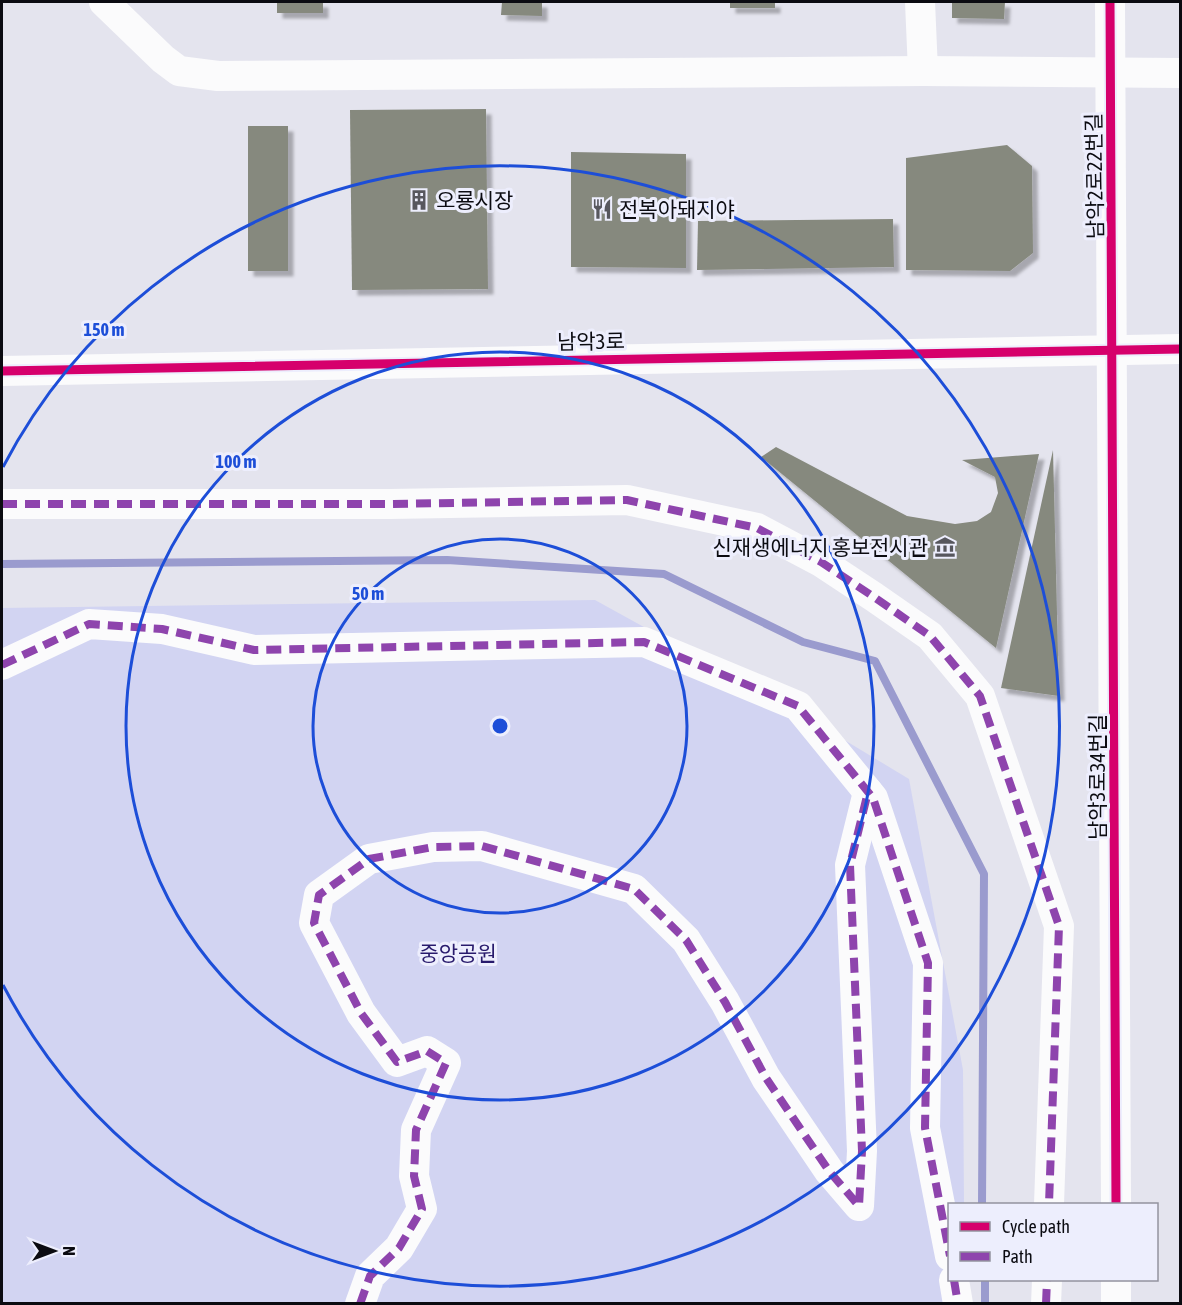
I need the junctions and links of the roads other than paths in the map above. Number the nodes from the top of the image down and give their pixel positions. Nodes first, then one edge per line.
1 (104, 2) edge
2 (920, 2) edge
3 (1110, 2) edge
4 (923, 71) junction
5 (1111, 71) junction
6 (1180, 73) edge
7 (1180, 349) edge
8 (1114, 350) junction
9 (2, 371) edge
10 (2, 504) edge
11 (2, 665) edge
12 (868, 792) junction
13 (1050, 1203) edge
14 (1116, 1203) edge
15 (948, 1246) edge
16 (954, 1281) edge
17 (1047, 1281) edge
18 (1116, 1281) edge
19 (360, 1304) edge
20 (958, 1304) edge
21 (1046, 1304) edge
22 (1116, 1304) edge

1 - 4 street
2 - 4 street
3 - 5 street, 남악2로22번길
4 - 5 street
5 - 6 street
5 - 8 street, 남악2로22번길
7 - 8 street, 남악3로
8 - 9 street, 남악3로
8 - 14 street, 남악3로34번길
10 - 13 street
11 - 12 street
12 - 15 street
12 - 19 street
16 - 20 street
17 - 21 street
18 - 22 street

